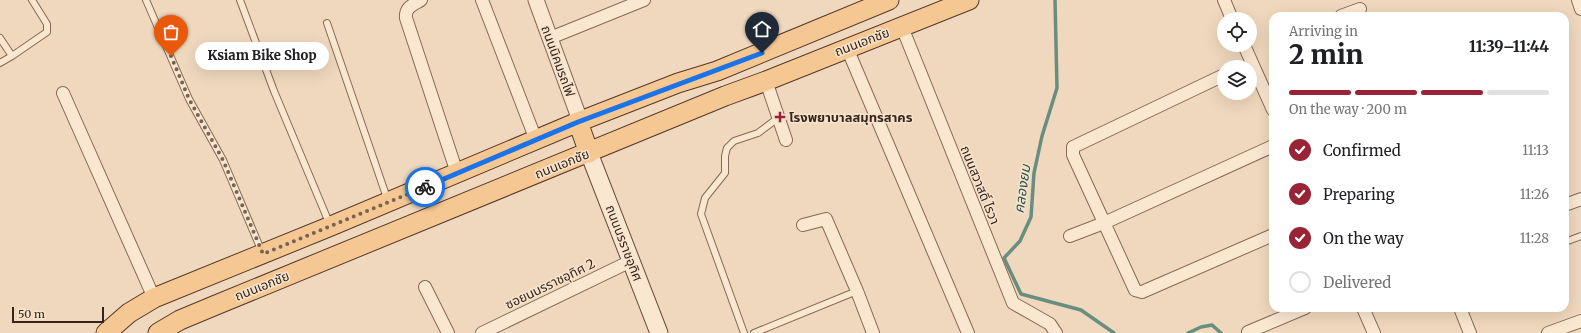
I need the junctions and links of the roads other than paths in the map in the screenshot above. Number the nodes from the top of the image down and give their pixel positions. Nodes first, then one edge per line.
1 (32, 0) edge
2 (146, 0) edge
3 (240, 0) edge
4 (421, 0) edge
5 (482, 0) edge
6 (536, 0) edge
7 (644, 0) edge
8 (889, 0) edge
9 (969, 0) edge
10 (1224, 0) edge
11 (1578, 0) edge
12 (1581, 9) edge
13 (1229, 12) edge
14 (327, 23) dead end
15 (902, 27) junction
16 (0, 38) edge
17 (550, 38) junction
18 (848, 48) junction
19 (12, 56) junction
20 (0, 64) edge
21 (1217, 78) edge
22 (766, 82) junction
23 (1257, 82) edge
24 (63, 93) dead end
25 (1269, 103) edge
26 (778, 118) junction
27 (578, 122) junction
28 (536, 140) junction
29 (786, 140) dead end
30 (1269, 148) edge
31 (589, 153) junction
32 (457, 173) junction
33 (1581, 199) edge
34 (389, 202) junction
35 (1569, 204) edge
36 (1104, 223) junction
37 (803, 225) dead end
38 (331, 226) junction
39 (1070, 236) dead end
40 (1581, 236) edge
41 (1269, 237) edge
42 (1569, 240) edge
43 (263, 254) junction
44 (631, 261) junction
45 (426, 287) dead end
46 (857, 291) junction
47 (154, 298) junction
48 (1296, 312) edge
49 (1365, 312) edge
50 (1462, 312) edge
51 (1581, 321) edge
52 (1248, 332) dead end
53 (106, 333) edge
54 (158, 333) edge
55 (448, 333) edge
56 (482, 333) edge
57 (659, 333) edge
58 (744, 333) edge
59 (754, 333) edge
60 (873, 333) edge
61 (968, 333) edge
62 (1056, 333) edge
63 (1374, 333) edge
64 (1470, 333) edge
65 (1548, 333) edge

1 - 19 lane
2 - 43 lane
3 - 38 lane
4 - 32 street
5 - 28 street
6 - 17 street, ถนนนิคมรถไฟ
7 - 17 street
8 - 27 main road, ถนนเอกชัย
9 - 15 main road, ถนนเอกชัย
10 - 13 street
11 - 12 street
14 - 34 lane
15 - 18 main road, ถนนเอกชัย
15 - 62 street, ถนนสวาสดิ์ ไรวา
16 - 19 lane
17 - 27 street, ถนนนิคมรถไฟ
18 - 22 main road, ถนนเอกชัย
18 - 61 street
19 - 20 lane
21 - 36 street
22 - 26 street
22 - 31 main road, ถนนเอกชัย
23 - 25 street
24 - 47 street
26 - 29 street
26 - 58 lane
27 - 28 main road, ถนนเอกชัย
27 - 31 main road
28 - 32 main road, ถนนเอกชัย
30 - 36 street
31 - 44 main road, ถนนนรราชอุทิศ
31 - 54 main road, ถนนเอกชัย
32 - 34 main road, ถนนเอกชัย
33 - 35 street
34 - 38 main road, ถนนเอกชัย
36 - 39 street
36 - 41 street
37 - 46 street
38 - 43 main road, ถนนเอกชัย
40 - 42 lane
43 - 47 main road, ถนนเอกชัย
44 - 56 street, ซอยนนรราชอุทิศ 2
44 - 57 main road, ถนนนรราชอุทิศ
45 - 55 street
46 - 59 lane
46 - 60 street
47 - 53 main road, ถนนเอกชัย
48 - 52 street
49 - 63 street
50 - 64 street
51 - 65 street

